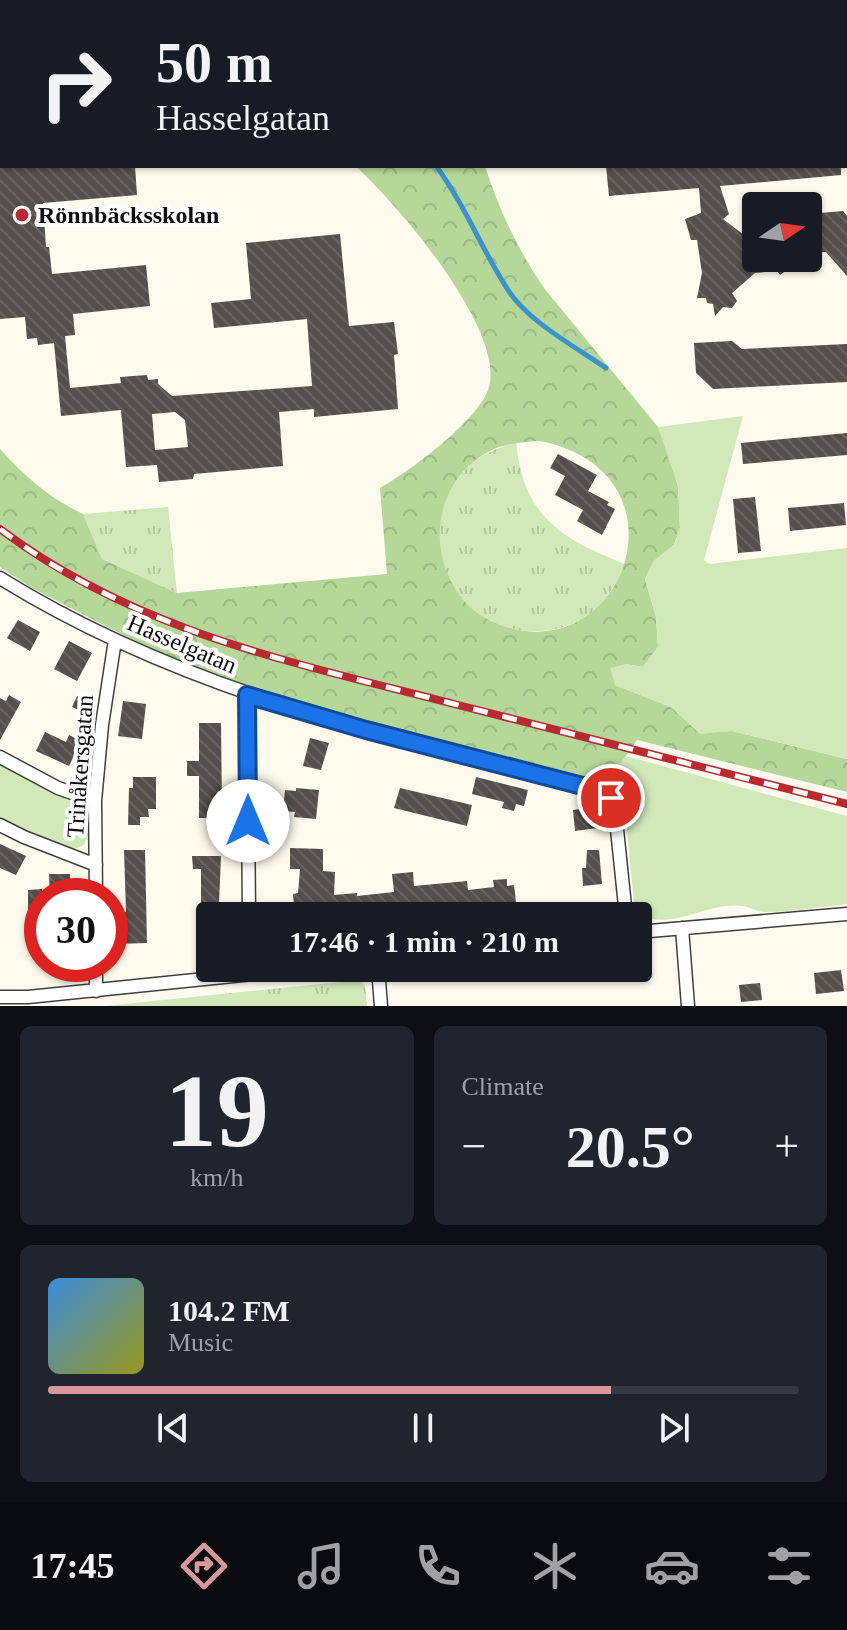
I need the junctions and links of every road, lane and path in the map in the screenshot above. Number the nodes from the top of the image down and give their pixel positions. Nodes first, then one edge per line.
1 (0, 578) edge
2 (115, 640) junction
3 (247, 695) junction
4 (0, 757) edge
5 (95, 801) junction
6 (0, 825) edge
7 (96, 865) junction
8 (96, 878) edge
9 (249, 902) edge
10 (625, 902) edge
11 (847, 914) edge
12 (682, 928) junction
13 (652, 931) edge
14 (196, 978) edge
15 (96, 982) edge
16 (379, 982) edge
17 (96, 991) junction
18 (0, 997) edge
19 (28, 997) junction
20 (6, 1006) edge
21 (381, 1006) edge
22 (688, 1006) edge

1 - 2 street, Hasselgatan
2 - 3 street, Hasselgatan
2 - 5 street, Trinåkersgatan
3 - 9 street
3 - 10 street, Hasselgatan
4 - 5 street
5 - 7 street, Trinåkersgatan
6 - 7 street
7 - 8 street, Trinåkersgatan
11 - 12 street
12 - 13 street
12 - 22 street
14 - 17 street
15 - 17 street
16 - 21 street
17 - 19 street
18 - 19 street
19 - 20 street

